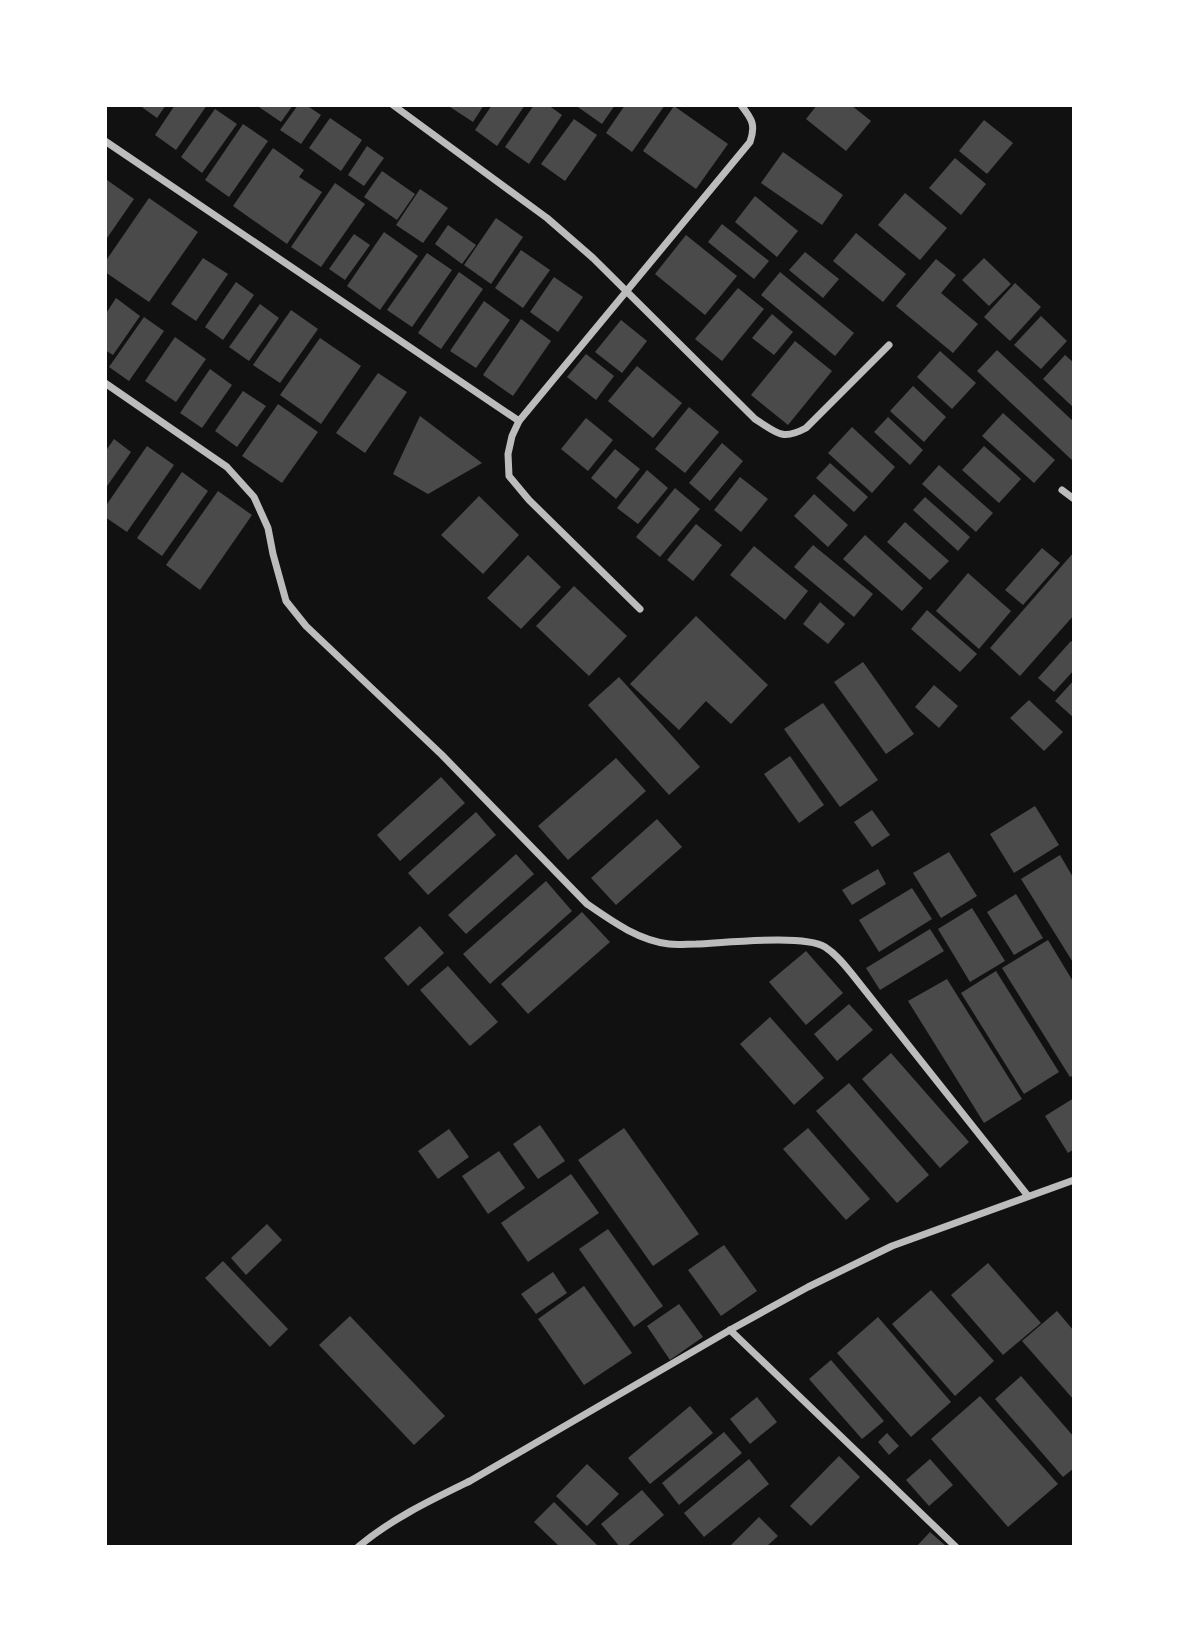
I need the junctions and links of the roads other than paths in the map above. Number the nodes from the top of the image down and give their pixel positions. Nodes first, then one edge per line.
1 (393, 105) edge
2 (741, 105) edge
3 (105, 141) edge
4 (626, 292) junction
5 (889, 345) dead end
6 (105, 383) edge
7 (519, 421) junction
8 (1062, 490) dead end
9 (1074, 499) edge
10 (640, 609) dead end
11 (1074, 1180) edge
12 (1027, 1196) junction
13 (730, 1330) junction
14 (358, 1547) edge
15 (956, 1547) edge

1 - 4 street
2 - 4 street
3 - 7 street
4 - 5 street
4 - 7 street
6 - 12 street
7 - 10 street
8 - 9 street
11 - 12 street
12 - 13 street
13 - 14 street
13 - 15 street

